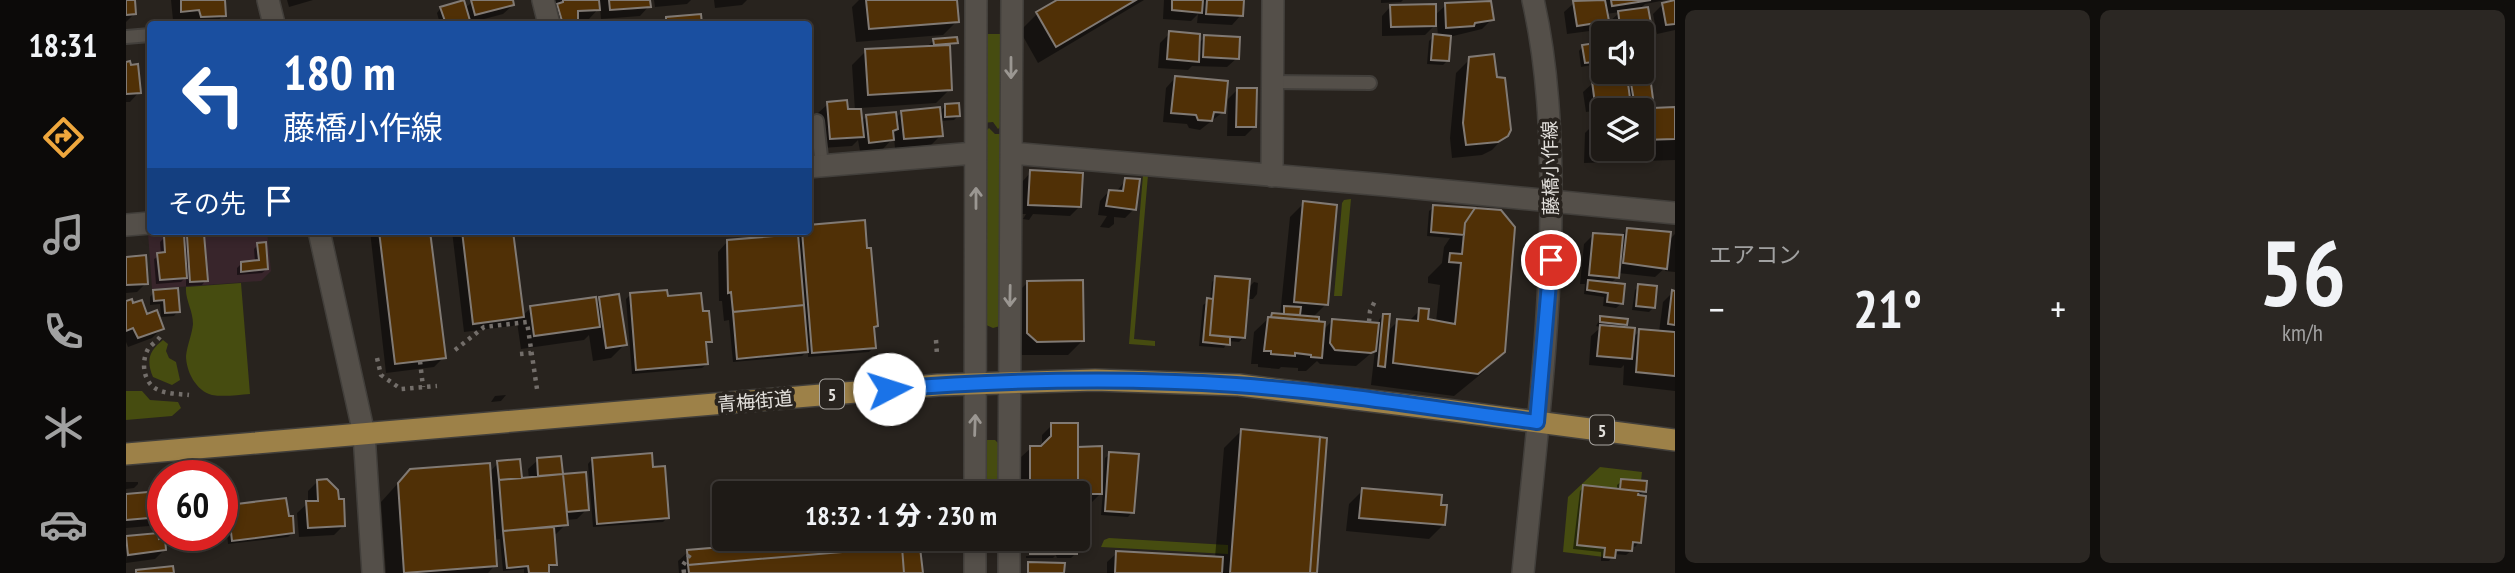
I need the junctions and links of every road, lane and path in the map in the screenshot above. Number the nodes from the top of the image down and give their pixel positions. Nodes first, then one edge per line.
1 (268, 0) edge
2 (543, 0) edge
3 (976, 0) edge
4 (1012, 0) edge
5 (1273, 0) edge
6 (1533, 0) edge
7 (273, 21) edge
8 (548, 21) edge
9 (147, 35) edge
10 (126, 37) edge
11 (1272, 82) junction
12 (1370, 83) dead end
13 (817, 121) dead end
14 (975, 153) junction
15 (1011, 153) junction
16 (815, 166) edge
17 (1272, 176) junction
18 (1551, 201) junction
19 (1675, 213) edge
20 (147, 223) edge
21 (126, 225) edge
22 (320, 235) edge
23 (1375, 301) dead end
24 (1369, 323) dead end
25 (160, 337) dead end
26 (936, 340) dead end
27 (455, 350) dead end
28 (531, 353) junction
29 (520, 354) dead end
30 (937, 355) dead end
31 (377, 358) dead end
32 (420, 361) dead end
33 (1009, 383) junction
34 (976, 384) junction
35 (437, 386) dead end
36 (423, 387) junction
37 (537, 389) dead end
38 (189, 395) dead end
39 (1537, 422) junction
40 (364, 433) junction
41 (1675, 440) edge
42 (126, 454) edge
43 (975, 481) edge
44 (1009, 481) edge
45 (975, 551) edge
46 (1009, 551) edge
47 (691, 553) dead end
48 (373, 573) edge
49 (684, 573) edge
50 (975, 573) edge
51 (1009, 573) edge
52 (1523, 573) edge

1 - 7 street
2 - 8 street
3 - 14 street
4 -> 15 street
5 - 11 street
6 - 18 street, 藤橋小作線
9 - 10 lane
11 - 12 lane
11 - 17 street
13 - 16 lane
14 - 16 street
34 -> 14 street
15 - 17 street
15 -> 33 street
17 - 18 street
18 - 19 street
18 - 39 street, 藤橋小作線
20 - 21 street
22 - 40 street
23 - 24 path
25 - 38 path
26 - 30 path
27 - 28 path
28 - 29 path
28 - 37 path
31 - 36 path
32 - 36 path
33 - 34 main road, 青梅街道 / 5
33 - 39 main road, 青梅街道 / 5
33 - 44 street
34 - 40 main road, 青梅街道 / 5
43 -> 34 street
35 - 36 path
39 - 41 main road, 青梅街道 / 5
39 - 52 street, 藤橋小作線
40 - 42 main road, 青梅街道 / 5
40 - 48 street
45 - 50 street
46 - 51 street
47 - 49 path

